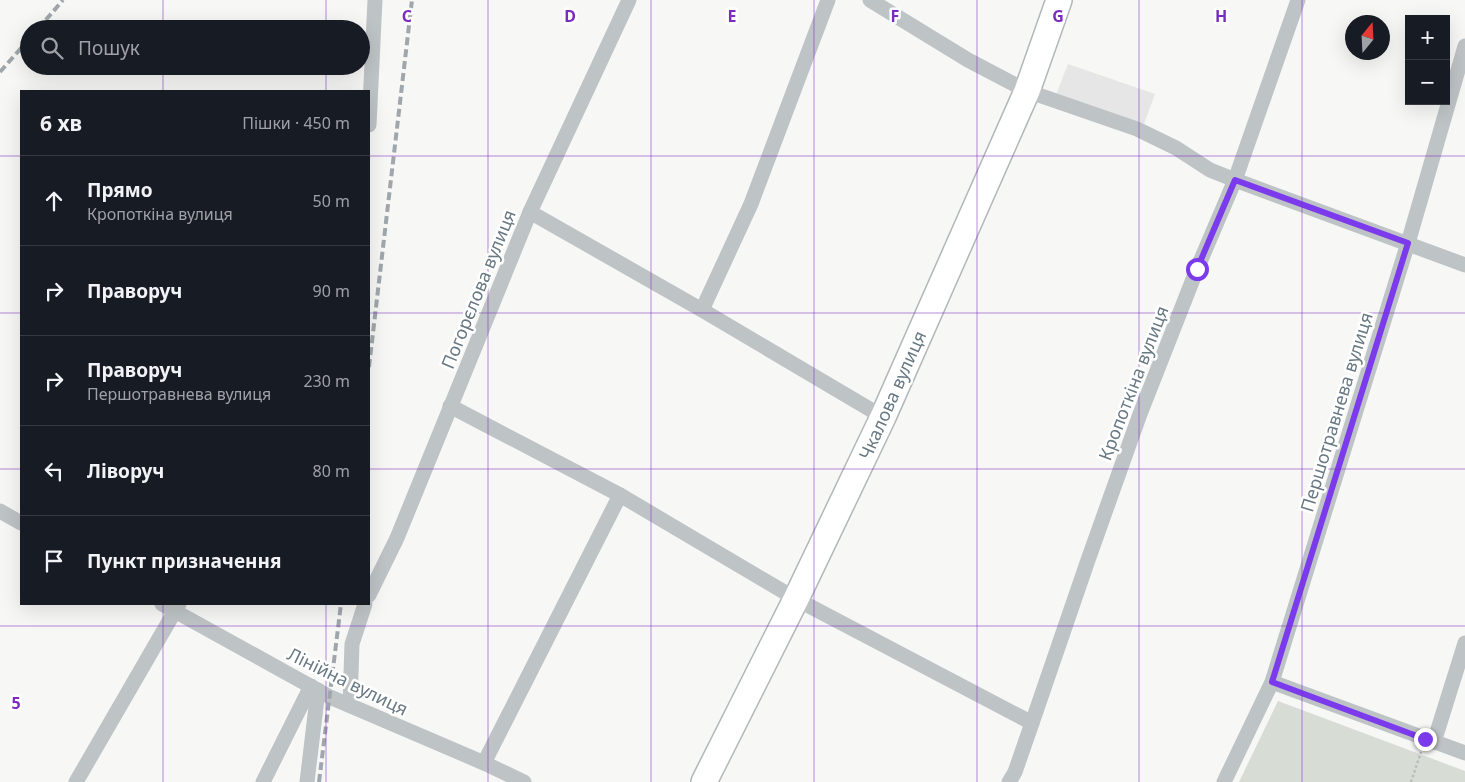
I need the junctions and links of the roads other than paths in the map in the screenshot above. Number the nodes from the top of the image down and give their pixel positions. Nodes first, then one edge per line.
1 (375, 0) edge
2 (629, 0) edge
3 (828, 0) edge
4 (870, 0) edge
5 (1059, 0) edge
6 (1298, 0) edge
7 (1465, 46) edge
8 (1027, 91) junction
9 (370, 104) edge
10 (1235, 180) junction
11 (530, 212) junction
12 (1408, 243) junction
13 (1465, 265) edge
14 (702, 310) junction
15 (450, 406) junction
16 (883, 417) junction
17 (620, 495) junction
18 (0, 511) edge
19 (20, 522) edge
20 (370, 593) edge
21 (796, 599) junction
22 (365, 605) edge
23 (178, 608) edge
24 (1465, 642) edge
25 (1272, 682) junction
26 (315, 688) junction
27 (350, 706) junction
28 (1032, 723) junction
29 (1429, 740) junction
30 (1465, 753) edge
31 (484, 763) junction
32 (76, 782) edge
33 (263, 782) edge
34 (306, 782) edge
35 (524, 782) edge
36 (704, 782) edge
37 (1010, 782) edge
38 (1224, 782) edge

1 - 9 street
2 - 11 street, Погорєлова вулиця
3 - 14 street
4 - 8 street
5 - 8 main road, Чкалова вулиця
6 - 10 street, Кропоткіна вулиця
7 - 12 street, Першотравнева вулиця
8 - 10 street
8 - 16 main road, Чкалова вулиця
10 - 12 street
10 - 28 street, Кропоткіна вулиця
11 - 14 street
11 - 15 street, Погорєлова вулиця
12 - 13 street
12 - 25 street, Першотравнева вулиця
14 - 16 street
15 - 17 street
15 - 20 street, Погорєлова вулиця
16 - 21 main road, Чкалова вулиця
17 - 21 street
17 - 31 street
18 - 19 street
21 - 28 street
21 - 36 main road, Чкалова вулиця
22 - 27 street
23 - 26 street, Лінійна вулиця
23 - 32 street
24 - 29 street
25 - 29 street
25 - 38 street, Першотравнева вулиця
26 - 27 street, Лінійна вулиця
26 - 33 street
26 - 34 street
27 - 31 street, Лінійна вулиця
28 - 37 street, Кропоткіна вулиця
29 - 30 street
31 - 35 street, Лінійна вулиця

